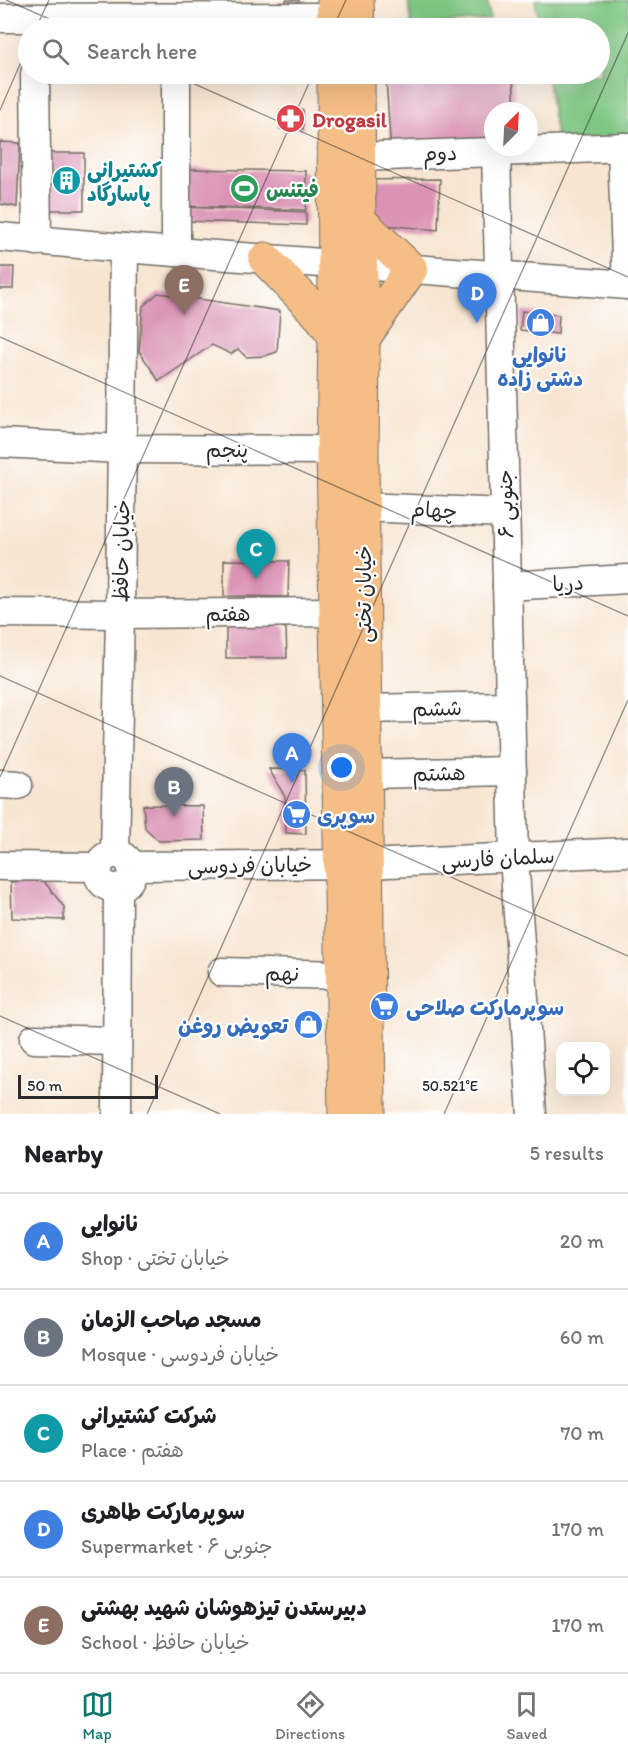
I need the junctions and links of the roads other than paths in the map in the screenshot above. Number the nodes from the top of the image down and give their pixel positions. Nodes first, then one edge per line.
1 (343, 15) edge
2 (34, 16) edge
3 (176, 16) edge
4 (0, 18) edge
5 (35, 84) edge
6 (176, 84) edge
7 (335, 84) edge
8 (358, 84) edge
9 (625, 147) edge
10 (538, 150) edge
11 (484, 152) edge
12 (496, 156) edge
13 (359, 157) junction
14 (359, 220) junction
15 (0, 237) edge
16 (37, 241) junction
17 (124, 248) junction
18 (176, 252) junction
19 (265, 259) junction
20 (347, 265) junction
21 (411, 269) junction
22 (499, 275) junction
23 (627, 285) edge
24 (349, 338) junction
25 (0, 443) edge
26 (122, 448) junction
27 (333, 450) junction
28 (362, 507) junction
29 (505, 513) junction
30 (628, 579) edge
31 (507, 586) junction
32 (336, 612) junction
33 (0, 613) edge
34 (120, 614) junction
35 (510, 706) junction
36 (364, 710) junction
37 (512, 771) junction
38 (366, 774) junction
39 (628, 852) edge
40 (514, 857) junction
41 (354, 864) junction
42 (0, 866) edge
43 (116, 869) junction
44 (222, 972) dead end
45 (342, 975) junction
46 (34, 1039) dead end
47 (117, 1041) junction
48 (117, 1114) edge
49 (345, 1114) edge
50 (369, 1114) edge
51 (532, 1114) edge

1 - 3 street
2 - 3 street
2 - 4 street
5 - 16 street
6 - 18 street
7 - 20 main road, خیابان تختی
8 - 13 main road, خیابان تختی
9 - 10 street, دوم
9 - 23 street
11 - 13 street, دوم
12 - 22 street, ۶ جنوبی
13 - 14 main road, خیابان تختی
14 - 20 main road, خیابان تختی
14 - 21 main road
15 - 16 street
16 - 17 street
17 - 18 street
17 - 26 street, خیابان حافظ
18 - 19 street
19 - 20 street
19 - 24 main road
20 - 21 street
20 - 24 main road, خیابان تختی
21 - 22 street
21 - 24 main road
22 - 23 street
22 - 29 street, ۶ جنوبی
24 - 27 main road, خیابان تختی
24 - 28 main road, خیابان تختی
25 - 26 street, پنجم
26 - 27 street, پنجم
26 - 34 street, خیابان حافظ
27 - 32 main road, خیابان تختی
28 - 29 street, چهام
28 - 36 main road, خیابان تختی
29 - 31 street, ۶ جنوبی
30 - 31 street, دریا
31 - 35 street, ۶ جنوبی
32 - 34 street, هفتم
32 - 41 main road, خیابان تختی
33 - 34 street, هفتم
34 - 43 street, خیابان حافظ
35 - 36 street, ششم
35 - 37 street, ۶ جنوبی
36 - 38 main road, خیابان تختی
37 - 38 street, هشتم
37 - 40 street, ۶ جنوبی
38 - 41 main road, خیابان تختی
39 - 40 street, سلمان فارسی
40 - 41 street, سلمان فارسی
40 - 51 street, ۶ جنوبی
41 - 43 street, خیابان فردوسی
41 - 45 main road, خیابان تختی
41 - 50 main road, خیابان تختی
42 - 43 street, خیابان فردوسی
43 - 47 street, خیابان حافظ
44 - 45 street, نهم
45 - 49 main road, خیابان تختی
46 - 47 street
47 - 48 street, خیابان حافظ

